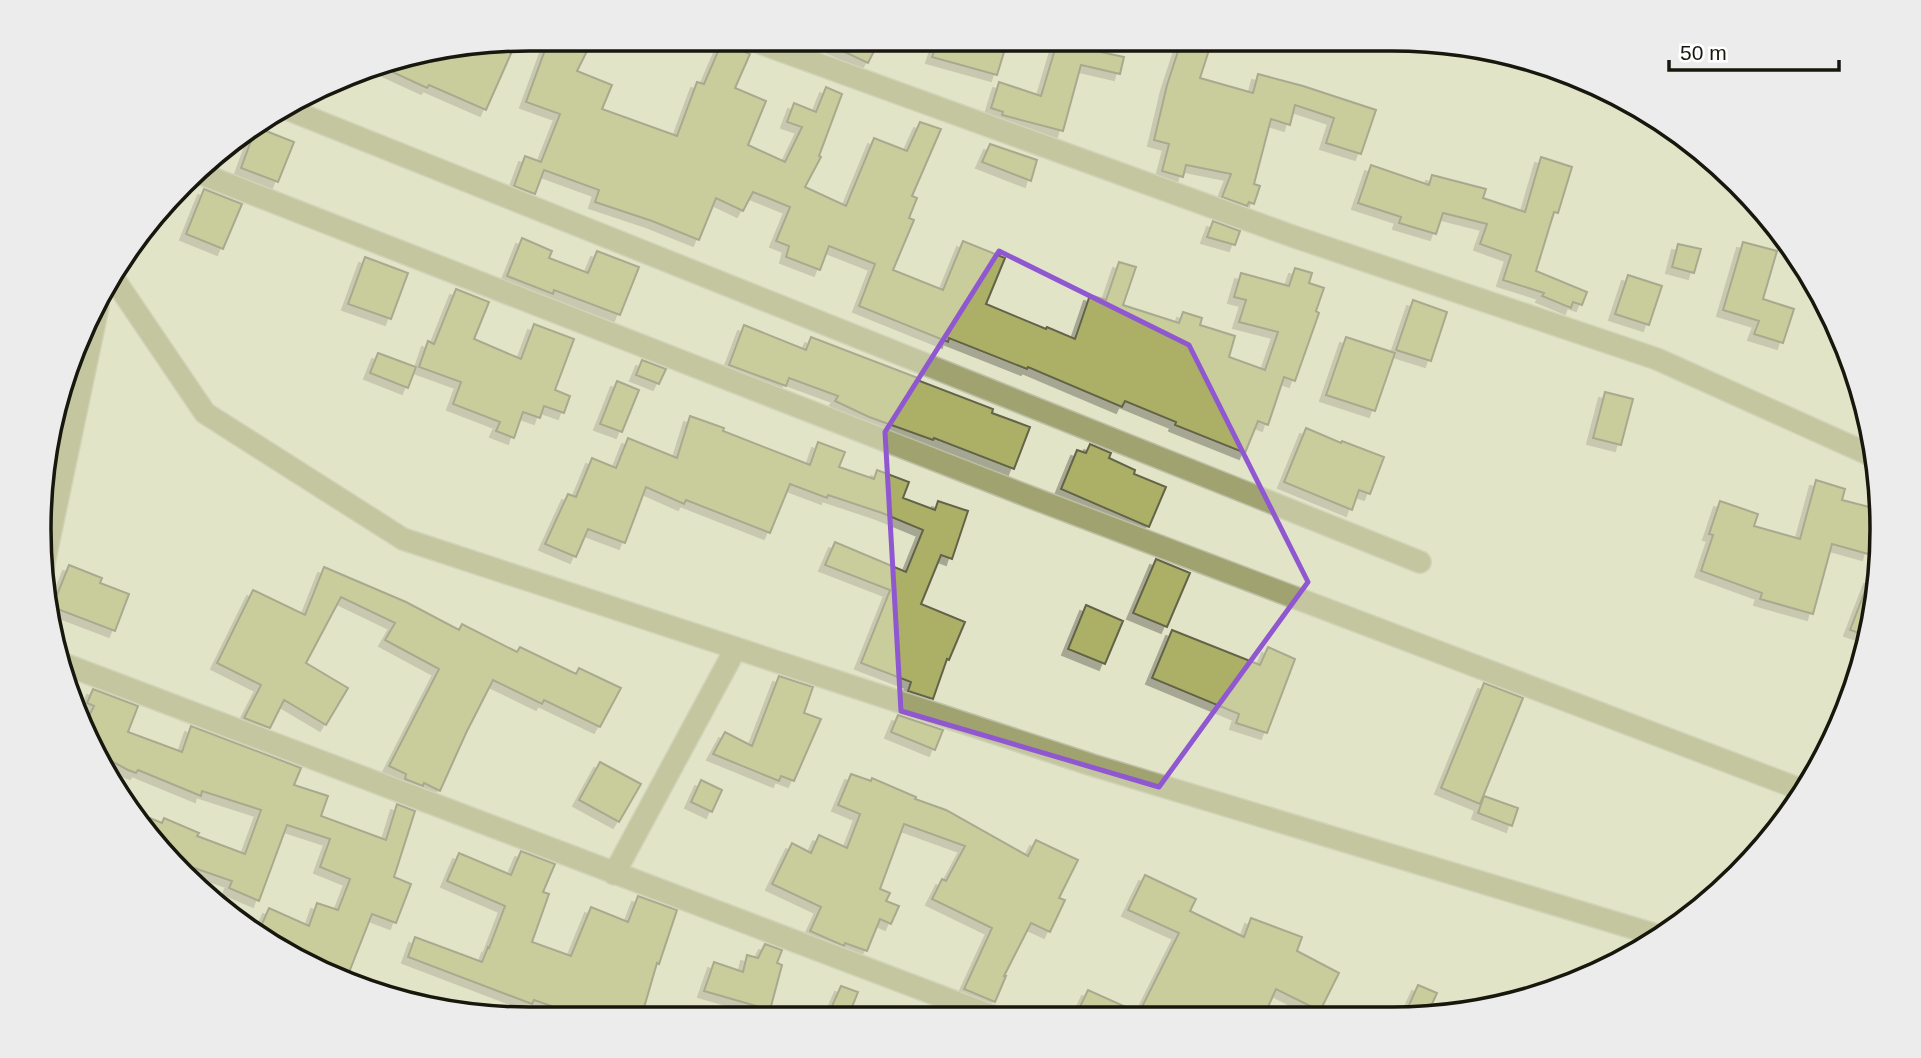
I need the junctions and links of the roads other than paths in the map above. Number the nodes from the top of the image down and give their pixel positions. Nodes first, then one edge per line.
1 (782, 51) edge
2 (295, 112) edge
3 (207, 176) edge
4 (118, 285) edge
5 (92, 334) edge
6 (1864, 452) edge
7 (51, 530) edge
8 (1420, 562) dead end
9 (736, 648) junction
10 (71, 667) edge
11 (1795, 787) edge
12 (614, 874) junction
13 (1648, 933) edge
14 (968, 1007) edge

1 - 6 street
2 - 8 street
3 - 11 street
4 - 9 street
5 - 7 street
9 - 12 street
9 - 13 street
10 - 12 street
12 - 14 street

